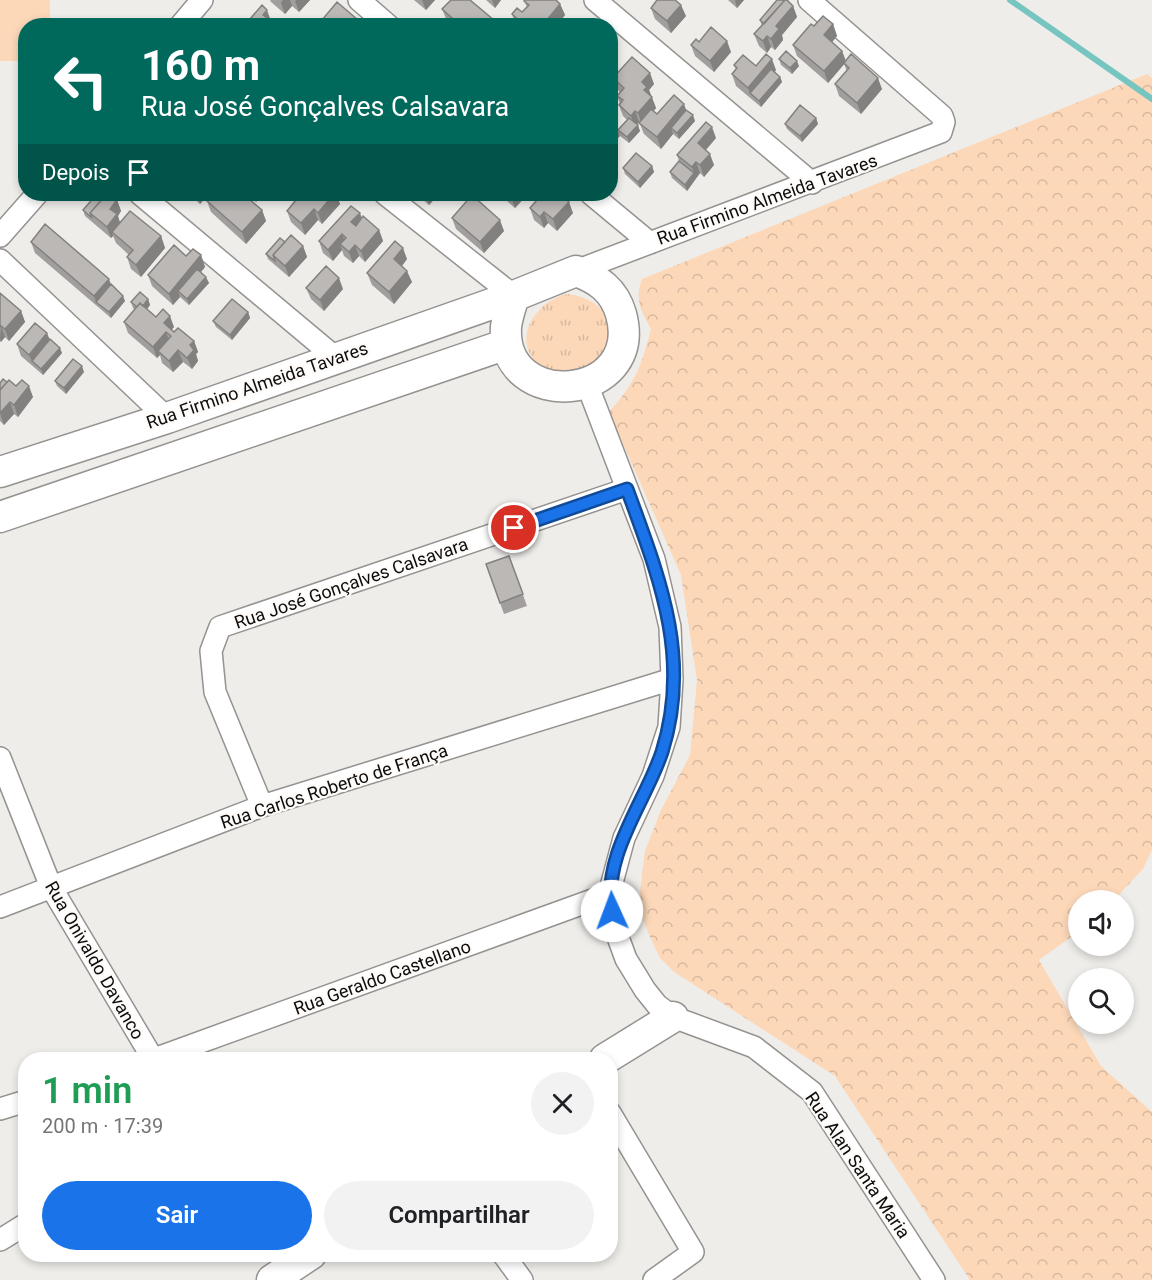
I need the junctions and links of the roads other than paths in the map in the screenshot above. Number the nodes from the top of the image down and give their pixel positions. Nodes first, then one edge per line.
1 (202, 0) edge
2 (359, 0) edge
3 (595, 0) edge
4 (809, 0) edge
5 (187, 18) edge
6 (380, 18) edge
7 (616, 18) edge
8 (618, 19) edge
9 (812, 183) junction
10 (31, 201) edge
11 (148, 201) edge
12 (394, 201) edge
13 (599, 201) edge
14 (0, 236) edge
15 (650, 243) junction
16 (0, 260) edge
17 (576, 271) junction
18 (514, 296) junction
19 (507, 344) junction
20 (336, 358) junction
21 (587, 384) junction
22 (167, 418) junction
23 (3, 468) edge
24 (627, 489) junction
25 (0, 517) edge
26 (672, 679) junction
27 (0, 758) edge
28 (262, 806) junction
29 (51, 887) junction
30 (609, 894) junction
31 (0, 908) edge
32 (673, 1017) junction
33 (150, 1052) edge
34 (173, 1052) edge
35 (616, 1052) edge
36 (18, 1103) edge
37 (0, 1109) edge
38 (618, 1126) edge
39 (18, 1229) edge
40 (0, 1240) edge
41 (509, 1262) edge
42 (302, 1263) edge
43 (272, 1280) edge
44 (522, 1280) edge
45 (654, 1280) edge
46 (934, 1280) edge

1 - 5 street
2 - 6 street
3 - 7 street
4 - 9 street, Rua Firmino Almeida Tavares
8 - 9 street
9 - 15 street, Rua Firmino Almeida Tavares
10 - 14 street
11 - 20 street
12 - 18 street
13 - 15 street
15 - 17 street, Rua Firmino Almeida Tavares
16 - 22 street
17 - 18 street, Rua Firmino Almeida Tavares
17 - 21 street
18 - 19 street
18 - 20 street, Rua Firmino Almeida Tavares
19 - 21 street
19 - 25 street
20 - 22 street, Rua Firmino Almeida Tavares
21 - 24 street
22 - 23 street, Rua Firmino Almeida Tavares
24 - 26 street
24 - 28 street, Rua José Gonçalves Calsavara
26 - 28 street, Rua Carlos Roberto de França
26 - 30 street
27 - 29 street, Rua Onivaldo Davanco
28 - 29 street, Rua Carlos Roberto de França
29 - 31 street, Rua Carlos Roberto de França
29 - 33 street, Rua Onivaldo Davanco
30 - 32 street
30 - 34 street, Rua Geraldo Castellano
32 - 35 street
32 - 46 street, Rua Alan Santa Maria
36 - 37 street
38 - 45 street
39 - 40 street
41 - 44 street
42 - 43 street

